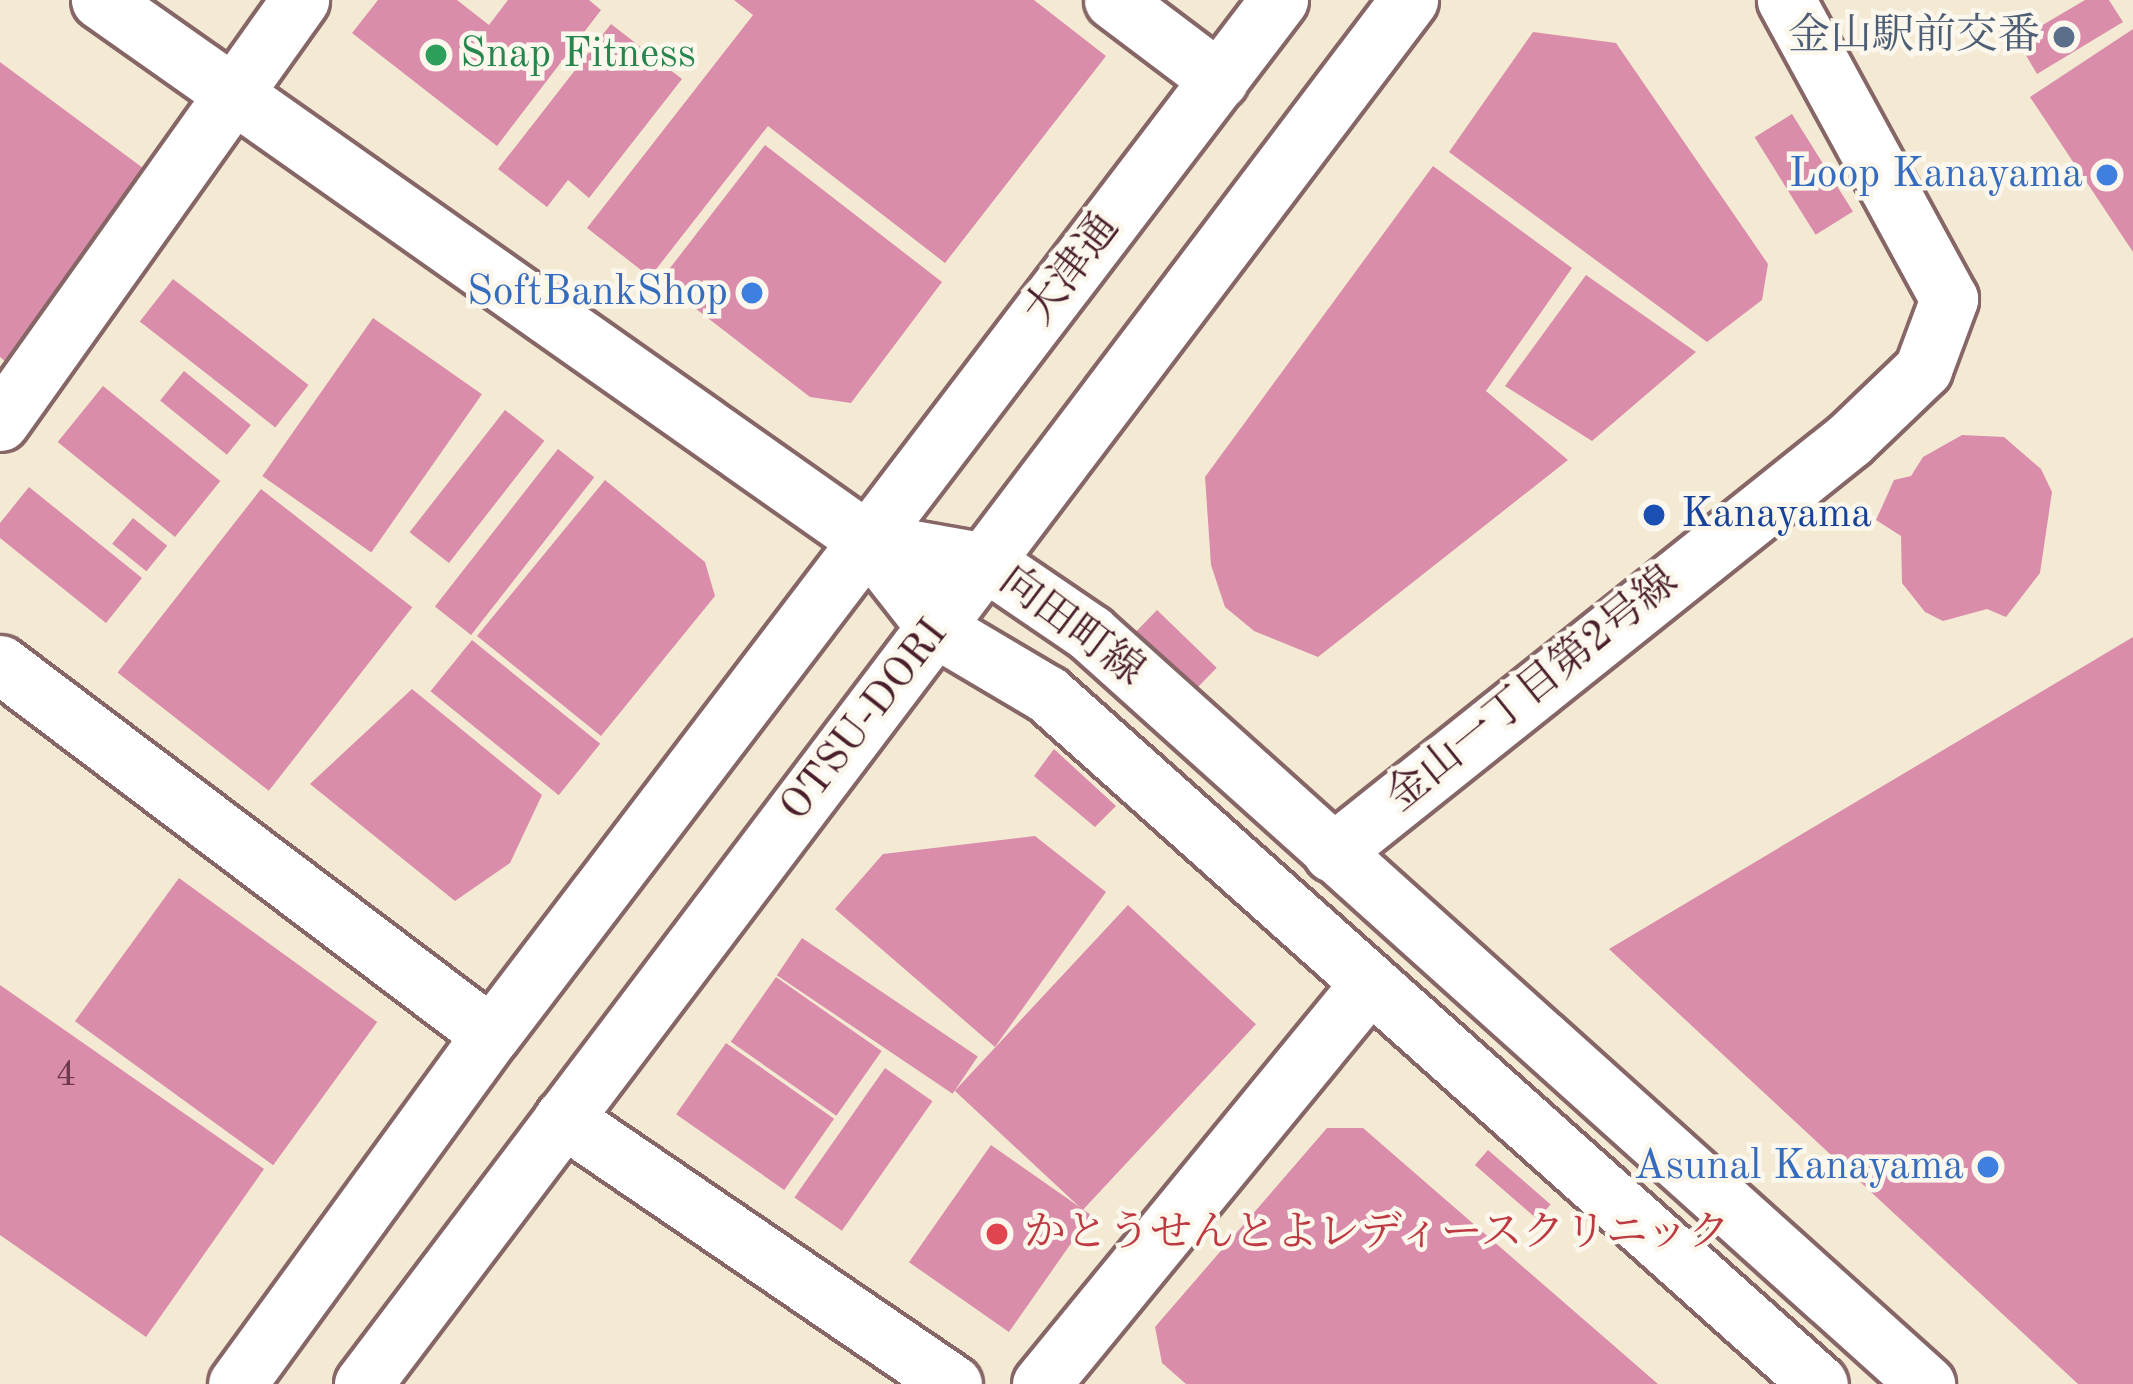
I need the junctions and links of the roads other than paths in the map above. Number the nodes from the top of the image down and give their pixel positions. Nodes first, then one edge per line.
1 (100, 0) edge
2 (301, 0) edge
3 (1113, 0) edge
4 (1279, 0) edge
5 (1409, 0) edge
6 (1786, 0) edge
7 (1219, 80) junction
8 (231, 96) junction
9 (0, 422) edge
10 (868, 541) junction
11 (986, 562) junction
12 (937, 629) junction
13 (0, 664) edge
14 (1332, 853) junction
15 (1369, 984) junction
16 (491, 1035) junction
17 (563, 1118) junction
18 (1867, 1363) edge
19 (237, 1384) edge
20 (363, 1384) edge
21 (952, 1384) edge
22 (1041, 1384) edge
23 (1820, 1384) edge
24 (1926, 1384) edge

1 - 8 street
2 - 8 street
3 - 7 street
4 - 7 street, 大津通
5 - 11 street, OTSU-DORI
6 - 14 street, 金山一丁目第2号線
7 - 10 street, 大津通
8 - 9 street
8 - 10 street
10 - 11 street, 向田町線
10 - 12 street, 向田町線
10 - 16 street
11 - 12 street, OTSU-DORI
11 - 14 street, 向田町線
12 - 15 street, 向田町線
12 - 17 street, OTSU-DORI
13 - 16 street
14 - 18 street, 向田町線
15 - 22 street
15 - 23 street, 向田町線
16 - 19 street
17 - 20 street, OTSU-DORI
17 - 21 street
18 - 24 street, 向田町線

